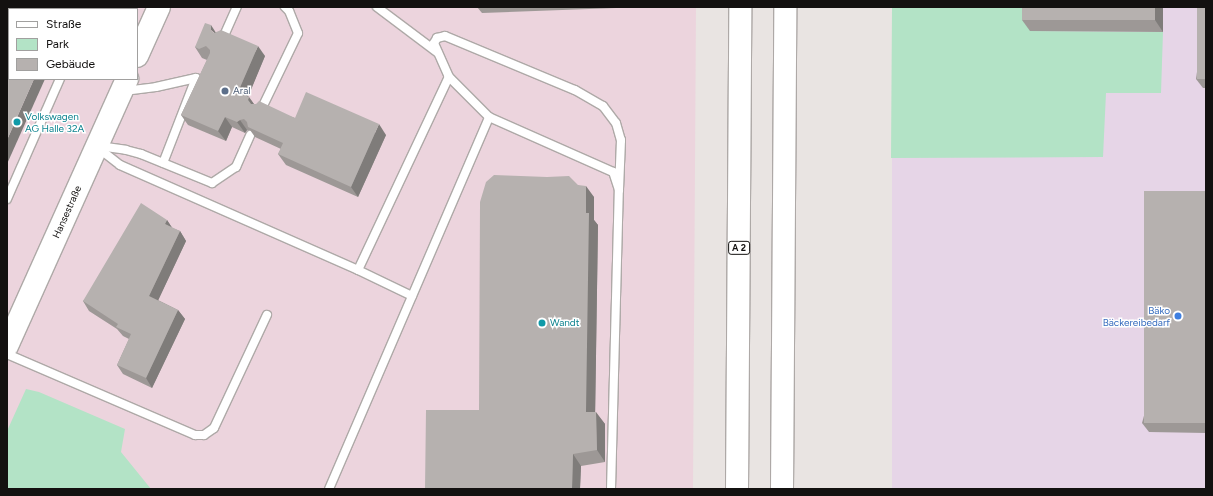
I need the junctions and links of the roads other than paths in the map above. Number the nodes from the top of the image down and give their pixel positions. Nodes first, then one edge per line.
1 (159, 7) edge
2 (237, 7) edge
3 (285, 7) edge
4 (377, 7) edge
5 (740, 7) edge
6 (785, 7) edge
7 (223, 38) edge
8 (437, 52) junction
9 (138, 54) edge
10 (449, 77) junction
11 (60, 80) edge
12 (124, 85) edge
13 (261, 110) edge
14 (489, 117) junction
15 (250, 135) edge
16 (96, 146) junction
17 (163, 163) junction
18 (619, 190) junction
19 (7, 199) edge
20 (358, 270) junction
21 (412, 296) junction
22 (267, 316) dead end
23 (7, 346) edge
24 (7, 354) edge
25 (329, 489) edge
26 (611, 489) edge
27 (737, 489) edge
28 (782, 489) edge

1 - 9 main road
2 - 7 lane
3 - 13 lane
4 - 8 lane
5 - 27 main road, A 2
6 - 28 main road
8 - 10 lane
8 - 18 lane
10 - 14 lane
10 - 20 lane
11 - 19 lane
12 - 16 main road, Hansestraße
12 - 17 lane
14 - 18 lane
14 - 21 lane
15 - 17 lane
16 - 17 lane
16 - 20 lane
16 - 23 main road, Hansestraße
18 - 26 lane
20 - 21 lane
21 - 25 lane
22 - 24 lane

